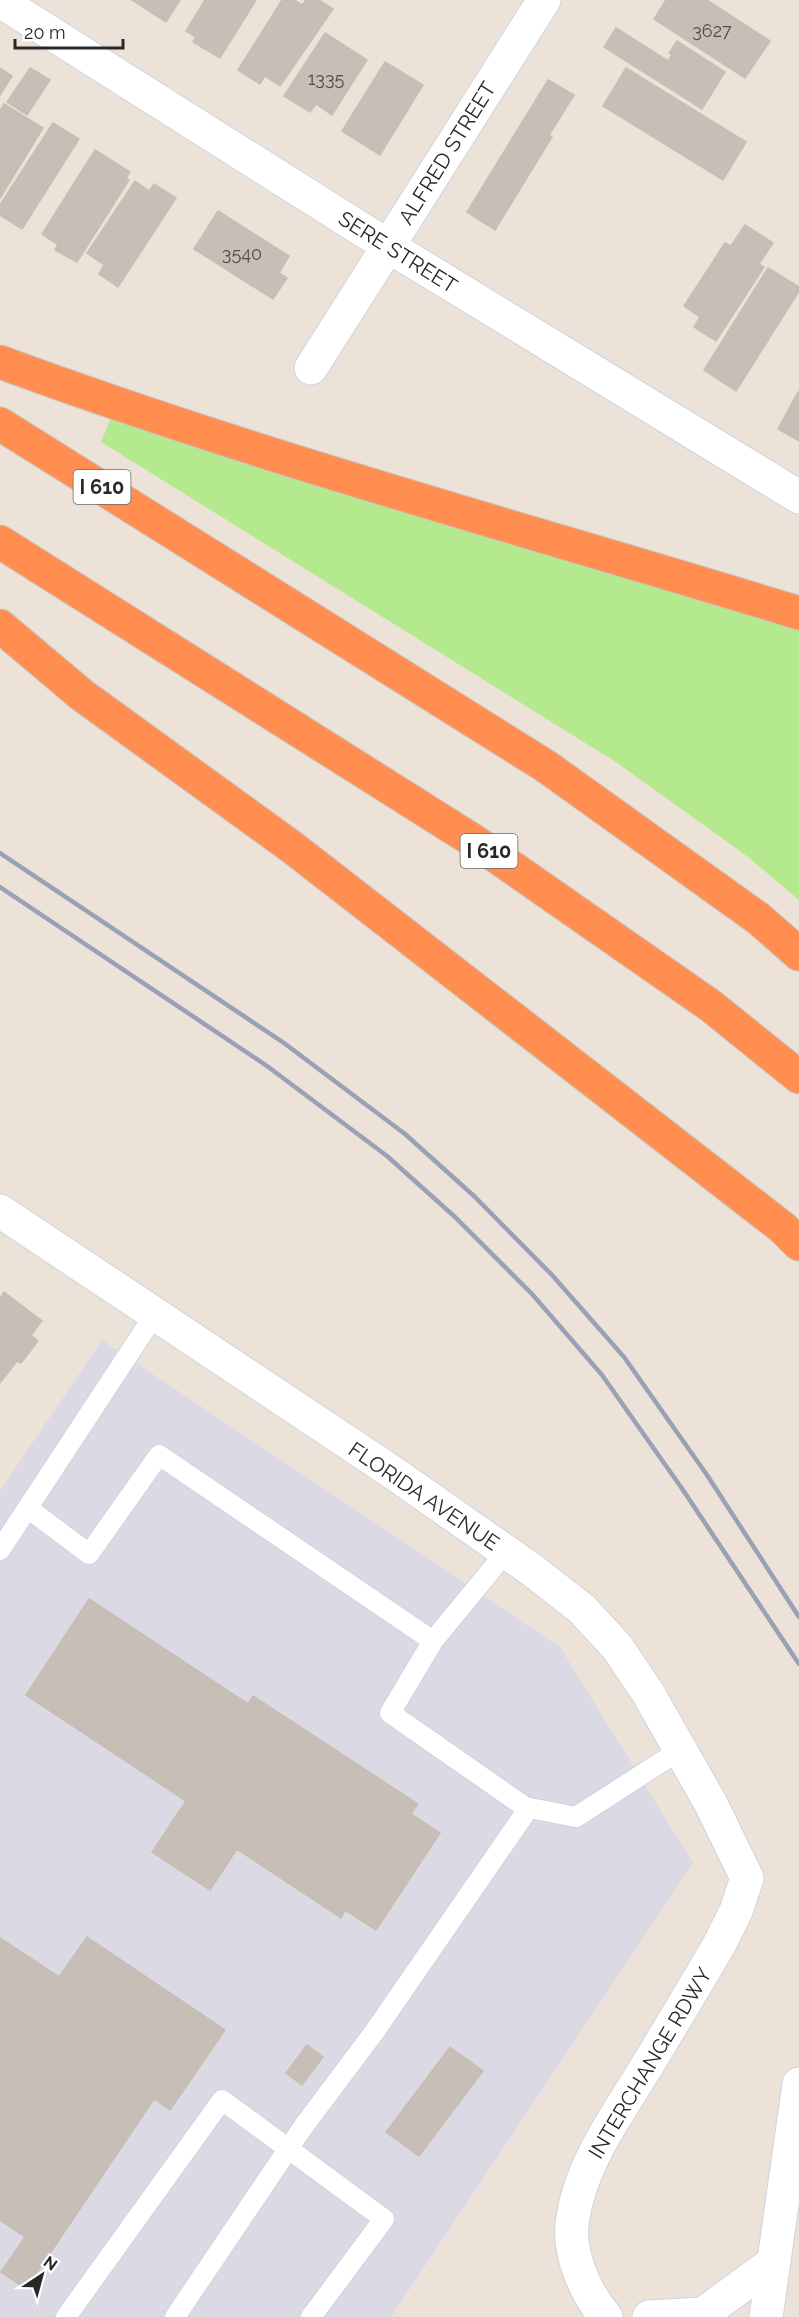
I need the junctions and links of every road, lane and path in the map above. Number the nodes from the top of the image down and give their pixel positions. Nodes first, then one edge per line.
1 (544, 0) edge
2 (0, 1) edge
3 (388, 246) junction
4 (0, 362) edge
5 (311, 368) dead end
6 (0, 424) edge
7 (799, 497) edge
8 (0, 542) edge
9 (799, 613) edge
10 (0, 626) edge
11 (799, 954) edge
12 (799, 1077) edge
13 (0, 1210) edge
14 (794, 1236) edge
15 (155, 1314) junction
16 (29, 1509) junction
17 (0, 1550) edge
18 (506, 1552) junction
19 (433, 1641) junction
20 (680, 1749) junction
21 (525, 1807) junction
22 (747, 1878) joint
23 (799, 2084) edge
24 (288, 2150) junction
25 (774, 2262) junction
26 (600, 2310) edge
27 (66, 2317) edge
28 (175, 2317) edge
29 (310, 2317) edge
30 (640, 2317) edge
31 (649, 2317) edge
32 (766, 2317) edge

1 - 3 street, ALFRED STREET
2 - 3 street, SERE STREET
3 - 5 street, ALFRED STREET
3 - 7 street, SERE STREET
4 - 9 highway
6 - 11 highway, I 610
8 - 12 highway, I 610
10 - 14 highway
13 - 15 street, FLORIDA AVENUE
15 - 16 lane
15 - 18 street, FLORIDA AVENUE
16 - 17 lane
16 - 19 lane
18 - 19 lane
18 - 20 street, FLORIDA AVENUE
19 - 21 lane
20 - 21 lane
20 - 22 street, FLORIDA AVENUE
21 - 24 lane
22 - 26 street, INTERCHANGE RDWY
23 - 25 street
24 - 27 lane
24 - 28 lane
24 - 29 lane
25 - 31 street
25 - 32 street
26 - 30 street

